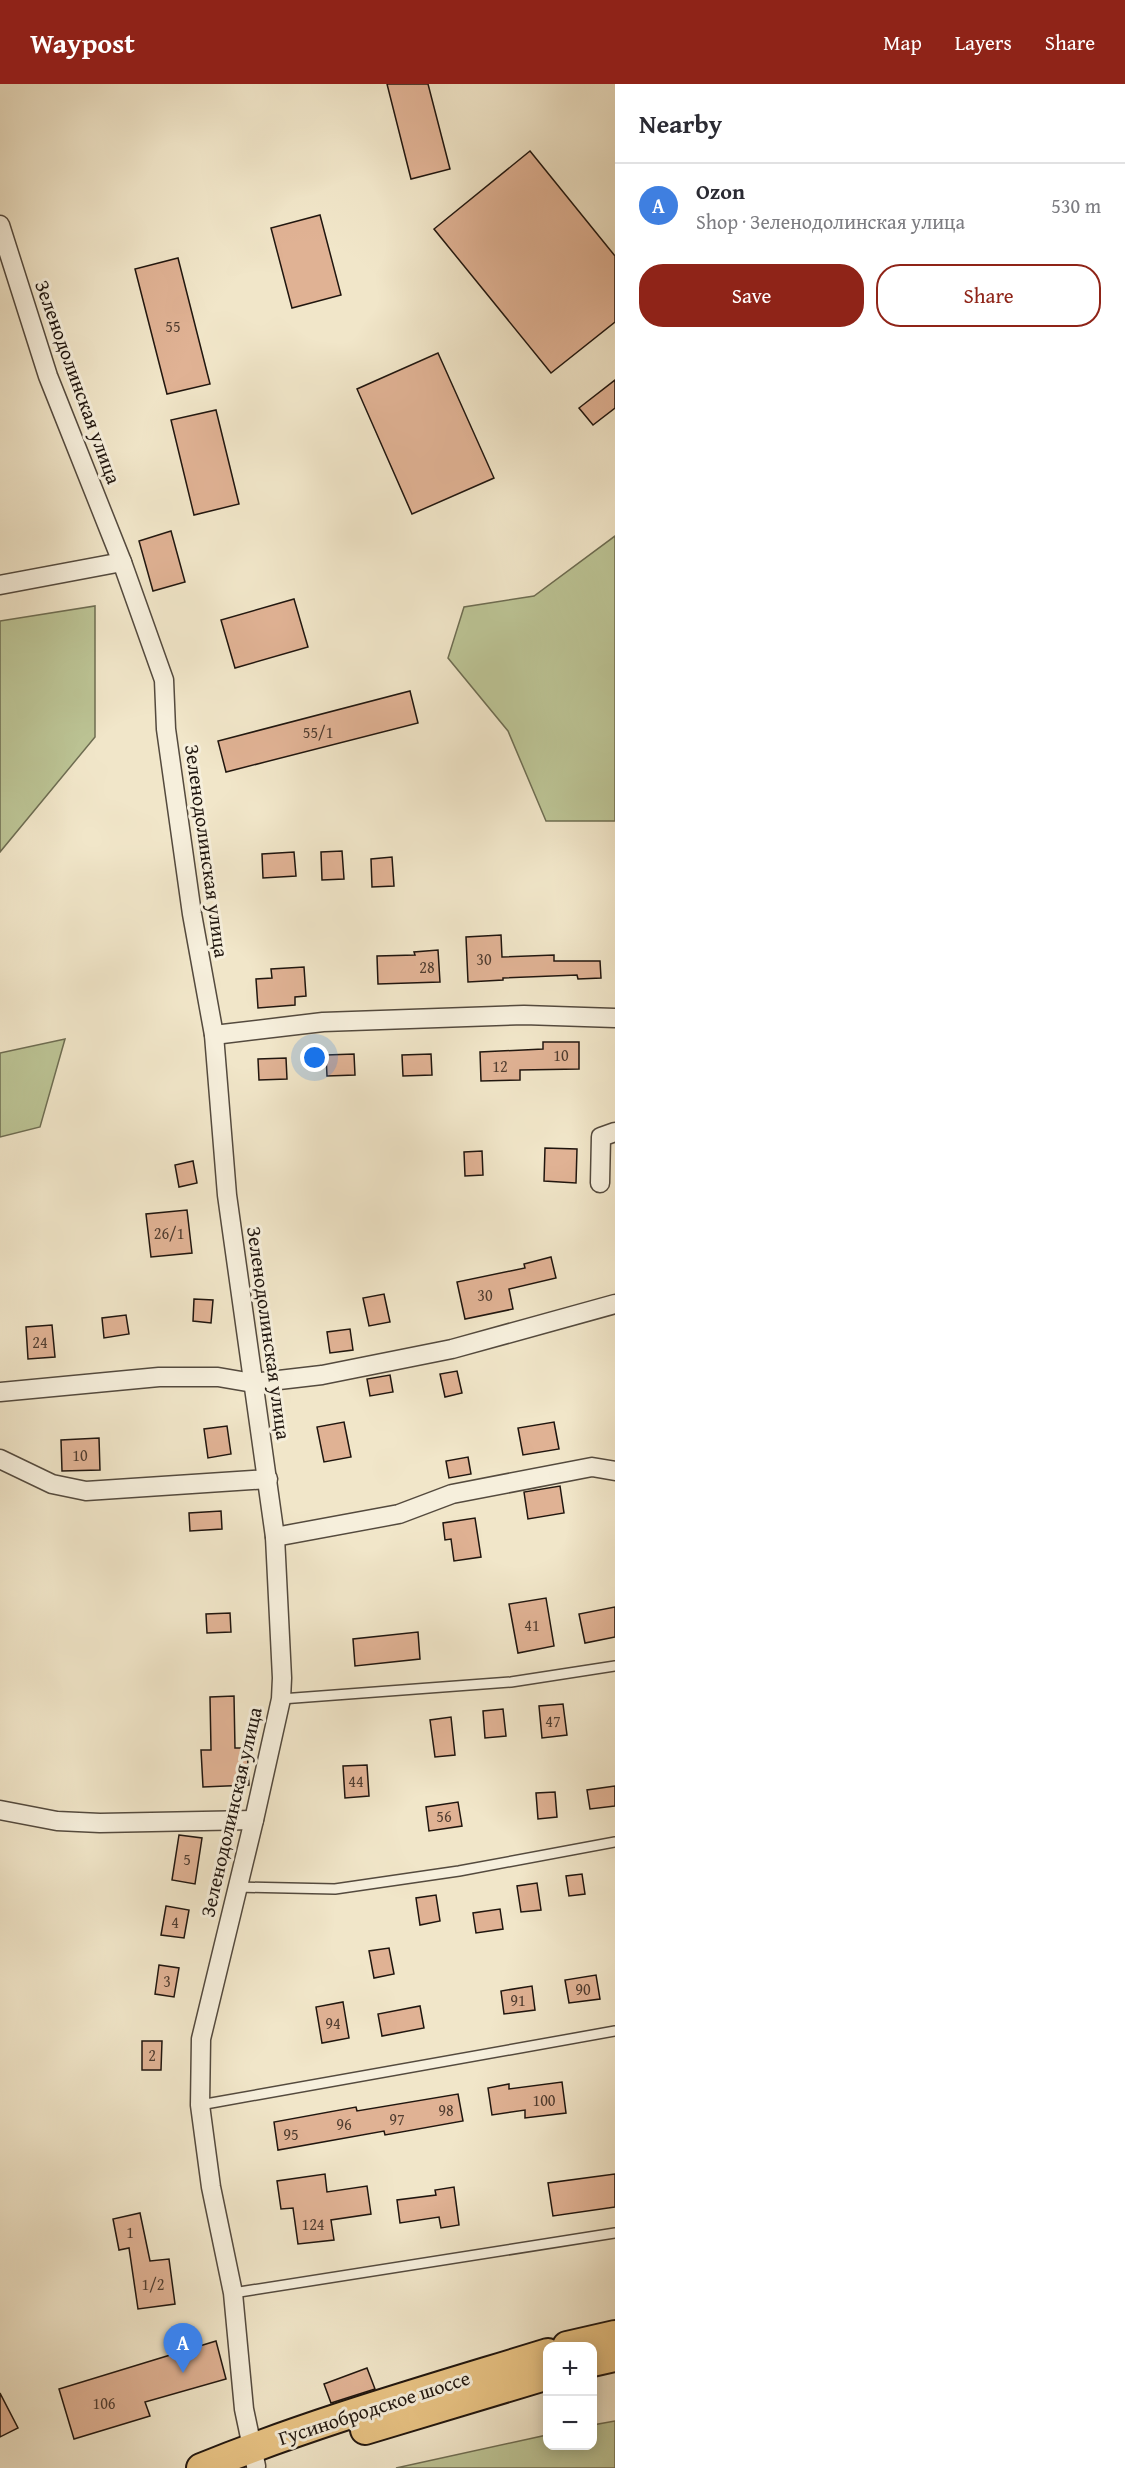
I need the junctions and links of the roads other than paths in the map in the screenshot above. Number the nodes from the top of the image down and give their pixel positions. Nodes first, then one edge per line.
1 (0, 225) edge
2 (122, 562) junction
3 (0, 585) edge
4 (615, 1018) edge
5 (214, 1035) junction
6 (615, 1132) edge
7 (600, 1183) dead end
8 (615, 1305) edge
9 (253, 1383) junction
10 (0, 1392) edge
11 (0, 1459) edge
12 (615, 1471) edge
13 (268, 1479) junction
14 (276, 1537) junction
15 (615, 1666) edge
16 (280, 1699) junction
17 (0, 1810) edge
18 (254, 1820) junction
19 (615, 1842) edge
20 (237, 1887) junction
21 (615, 2031) edge
22 (200, 2105) junction
23 (615, 2233) edge
24 (232, 2293) junction
25 (615, 2335) edge
26 (584, 2342) edge
27 (543, 2355) edge
28 (615, 2357) edge
29 (597, 2361) edge
30 (543, 2376) edge
31 (253, 2461) edge
32 (201, 2468) edge

1 - 2 street, Зеленодолинская улица
2 - 3 street
2 - 5 street, Зеленодолинская улица
4 - 5 street
5 - 9 street, Зеленодолинская улица
6 - 7 street
8 - 9 street
9 - 10 street
9 - 13 street, Зеленодолинская улица
11 - 13 street
12 - 14 street
13 - 14 street, Зеленодолинская улица
14 - 16 street, Зеленодолинская улица
15 - 16 lane
16 - 18 street, Зеленодолинская улица
17 - 18 street
18 - 20 street, Зеленодолинская улица
19 - 20 lane
20 - 22 street, Зеленодолинская улица
21 - 22 lane
22 - 24 street, Зеленодолинская улица
23 - 24 lane
24 - 31 street, Зеленодолинская улица
25 - 26 main road
27 - 31 main road, Гусинобродское шоссе
28 - 29 main road
30 - 31 main road, Гусинобродское шоссе
31 - 32 main road, Гусинобродское шоссе

